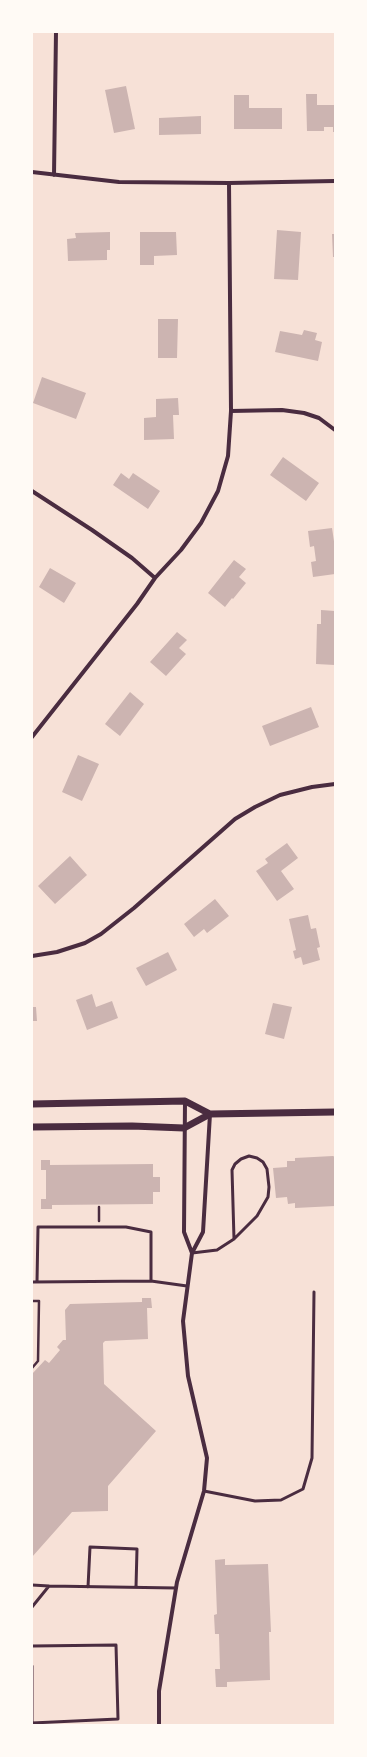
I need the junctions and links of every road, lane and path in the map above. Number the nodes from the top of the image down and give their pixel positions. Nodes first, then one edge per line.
1 (56, 32) edge
2 (32, 172) edge
3 (54, 175) junction
4 (335, 181) edge
5 (229, 183) junction
6 (231, 411) junction
7 (335, 430) edge
8 (32, 491) edge
9 (155, 578) junction
10 (32, 737) edge
11 (335, 784) edge
12 (32, 956) edge
13 (185, 1101) junction
14 (32, 1104) edge
15 (335, 1112) edge
16 (210, 1114) junction
17 (32, 1127) edge
18 (184, 1128) junction
19 (99, 1207) dead end
20 (99, 1227) junction
21 (234, 1239) junction
22 (192, 1253) junction
23 (151, 1281) junction
24 (32, 1282) edge
25 (37, 1282) junction
26 (187, 1286) junction
27 (314, 1292) dead end
28 (32, 1301) edge
29 (32, 1368) edge
30 (204, 1491) junction
31 (32, 1585) edge
32 (49, 1586) junction
33 (88, 1586) junction
34 (136, 1588) junction
35 (176, 1588) junction
36 (32, 1607) edge
37 (32, 1646) edge
38 (32, 1666) edge
39 (32, 1724) edge
40 (159, 1725) edge

1 - 3 street
2 - 3 street
3 - 5 street
4 - 5 street
5 - 6 street
6 - 7 street
6 - 9 street
8 - 9 street
9 - 10 street
11 - 12 street
13 - 14 street
13 - 16 street
13 - 18 street
15 - 16 street
16 - 18 street
16 - 22 street
17 - 18 street
18 - 22 street
19 - 20 path
20 - 23 lane
20 - 25 lane
21 - 21 lane
21 - 22 lane
22 - 26 street
23 - 25 lane
23 - 26 lane
24 - 25 lane
26 - 30 street
27 - 30 lane
28 - 29 path
30 - 35 street
31 - 32 lane
32 - 33 lane
32 - 36 lane
33 - 34 lane
33 - 34 lane
34 - 35 lane
35 - 40 street
37 - 39 lane
38 - 39 lane

